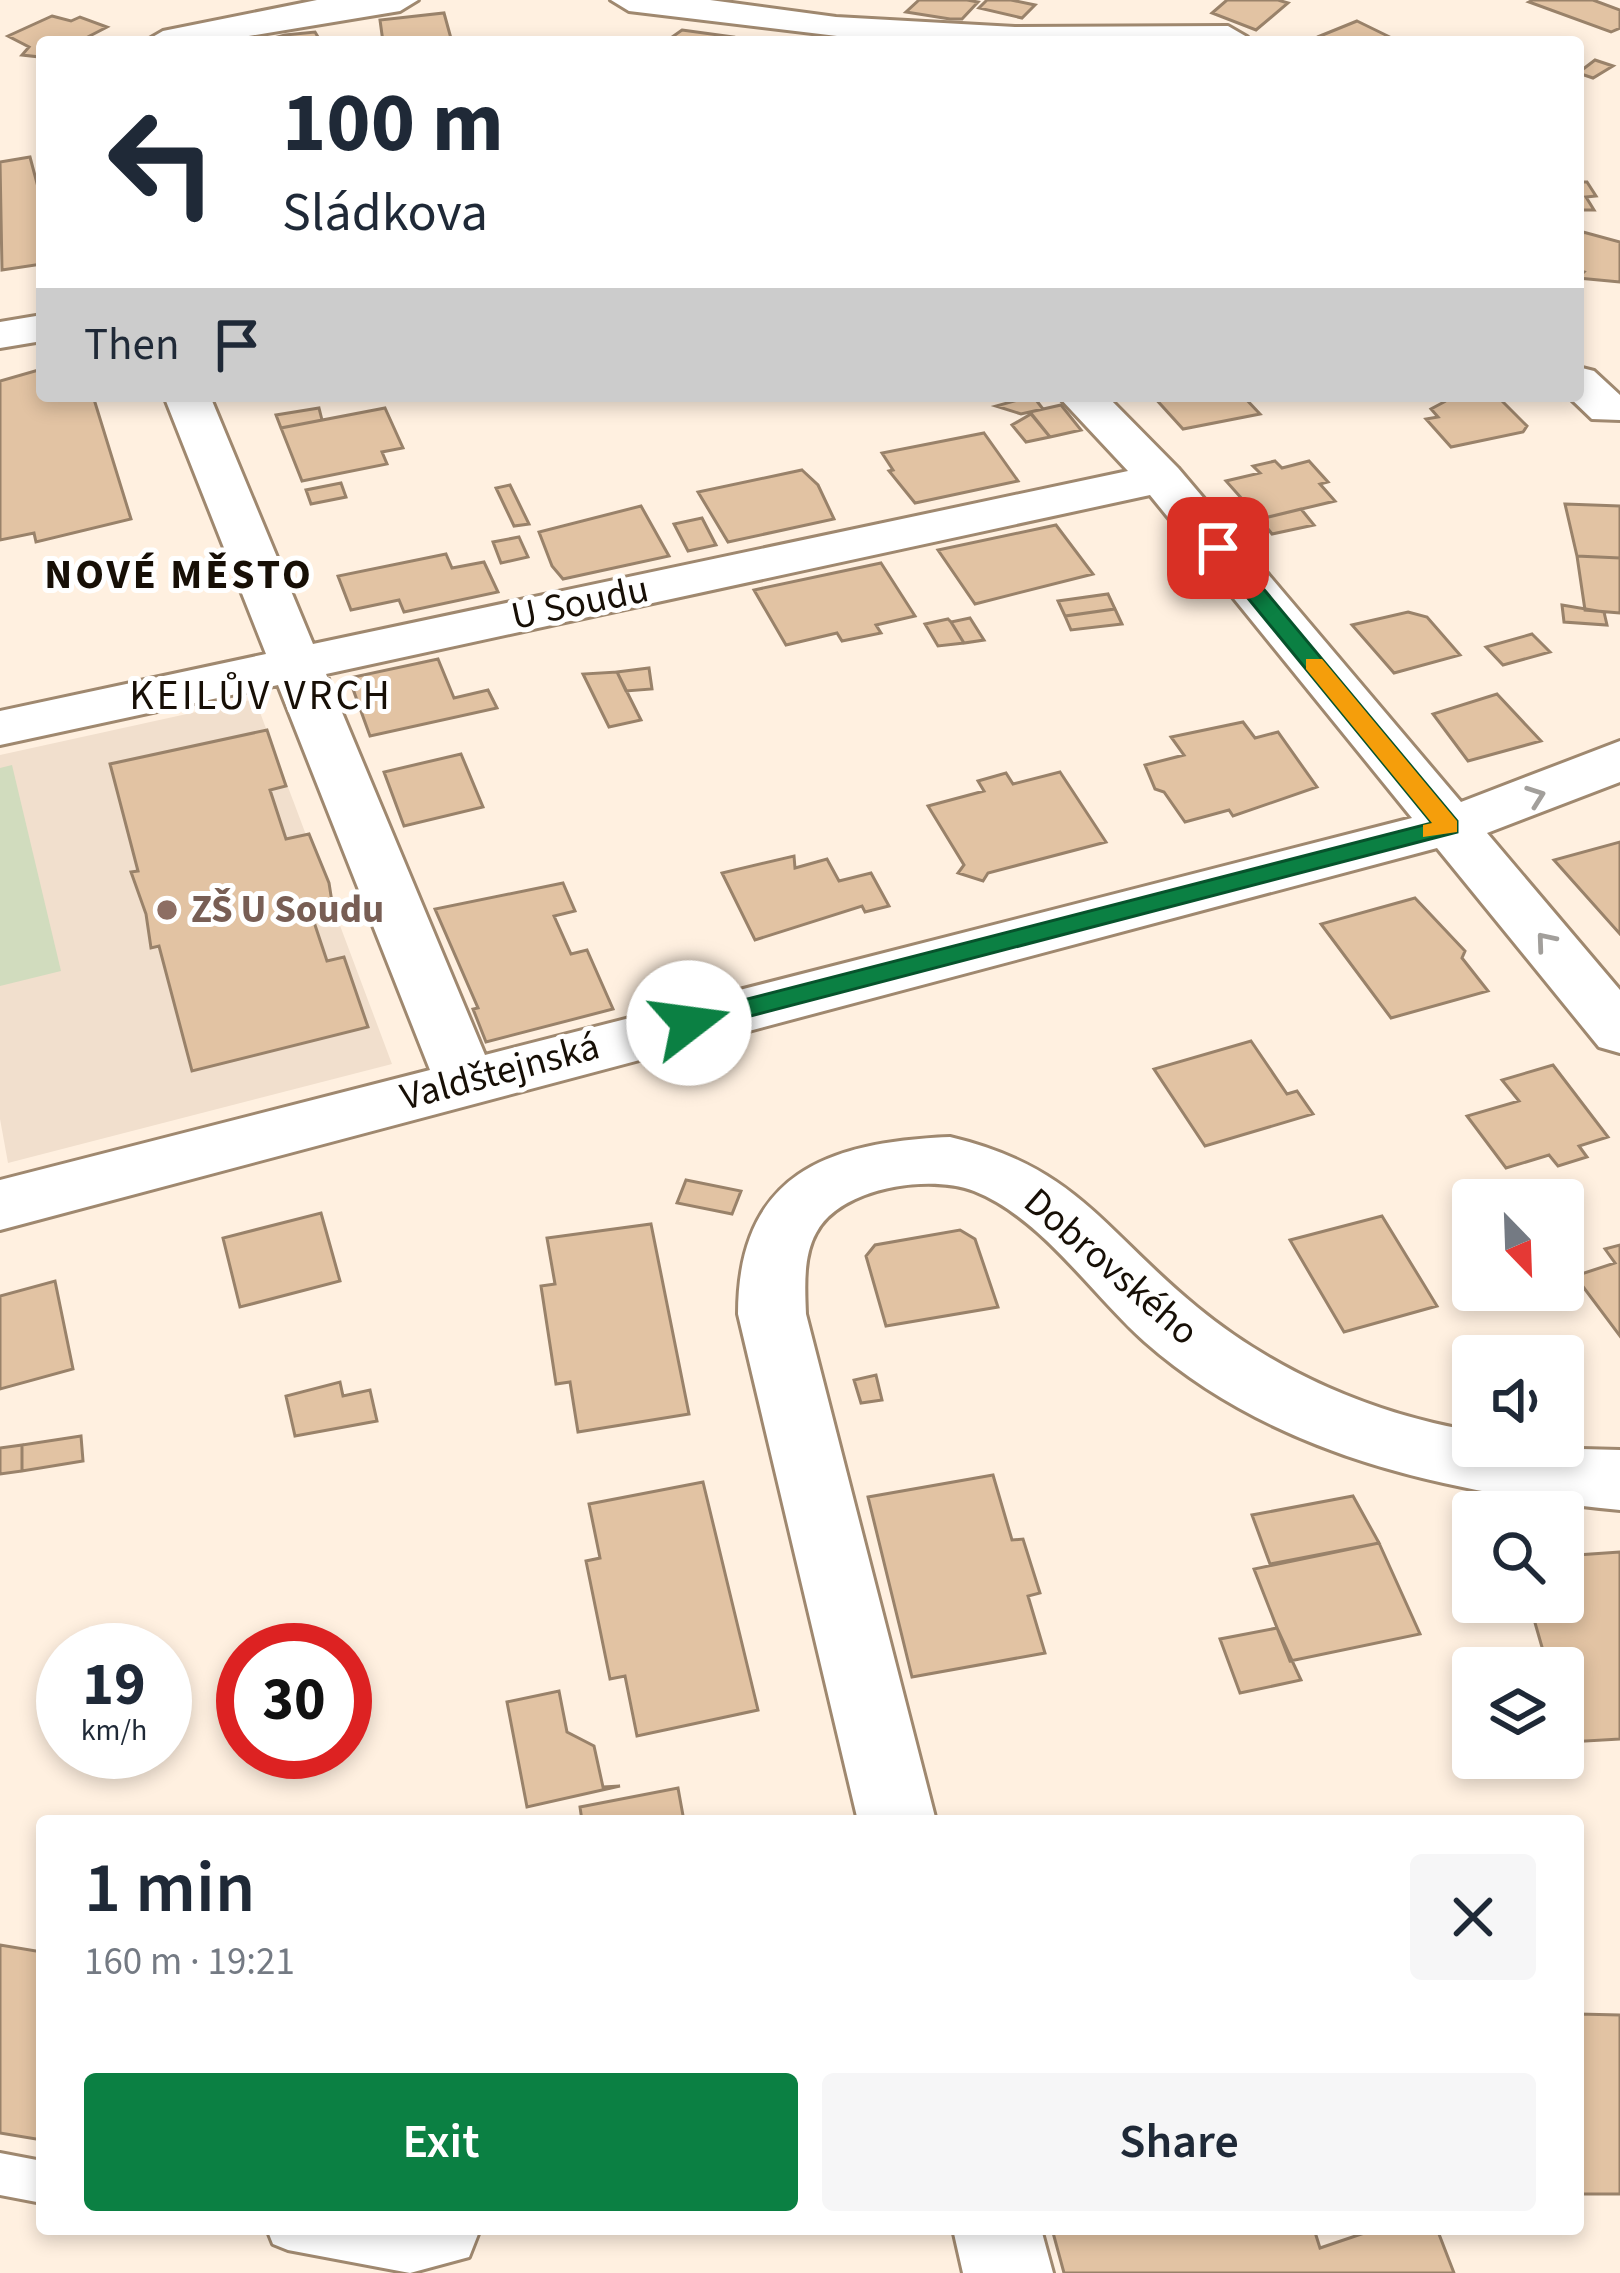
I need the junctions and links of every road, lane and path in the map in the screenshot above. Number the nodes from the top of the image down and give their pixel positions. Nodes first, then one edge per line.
1 (400, 0) edge
2 (629, 0) edge
3 (1055, 0) edge
4 (190, 36) edge
5 (979, 36) edge
6 (1222, 36) edge
7 (36, 329) edge
8 (0, 335) edge
9 (190, 402) edge
10 (1087, 402) edge
11 (1161, 478) junction
12 (292, 665) junction
13 (0, 728) edge
14 (1620, 759) edge
15 (1448, 826) junction
16 (1620, 1031) edge
17 (465, 1081) junction
18 (0, 1205) edge
19 (1620, 1480) edge
20 (895, 1815) edge
21 (0, 2174) edge
22 (36, 2181) edge
23 (319, 2235) edge
24 (457, 2235) edge
25 (998, 2235) edge
26 (1008, 2273) edge

1 - 4 street
2 - 5 street
3 - 6 street
7 - 8 street
9 - 12 street
10 - 11 street
11 - 12 street, U Soudu
11 - 15 street
12 - 13 street, U Soudu
12 - 17 street
15 -> 14 street, Valdštejnská
16 -> 15 street
15 - 17 street, Valdštejnská
17 - 18 street, Valdštejnská
19 - 20 street, Dobrovského
21 - 22 lane
23 - 24 lane
25 - 26 street

